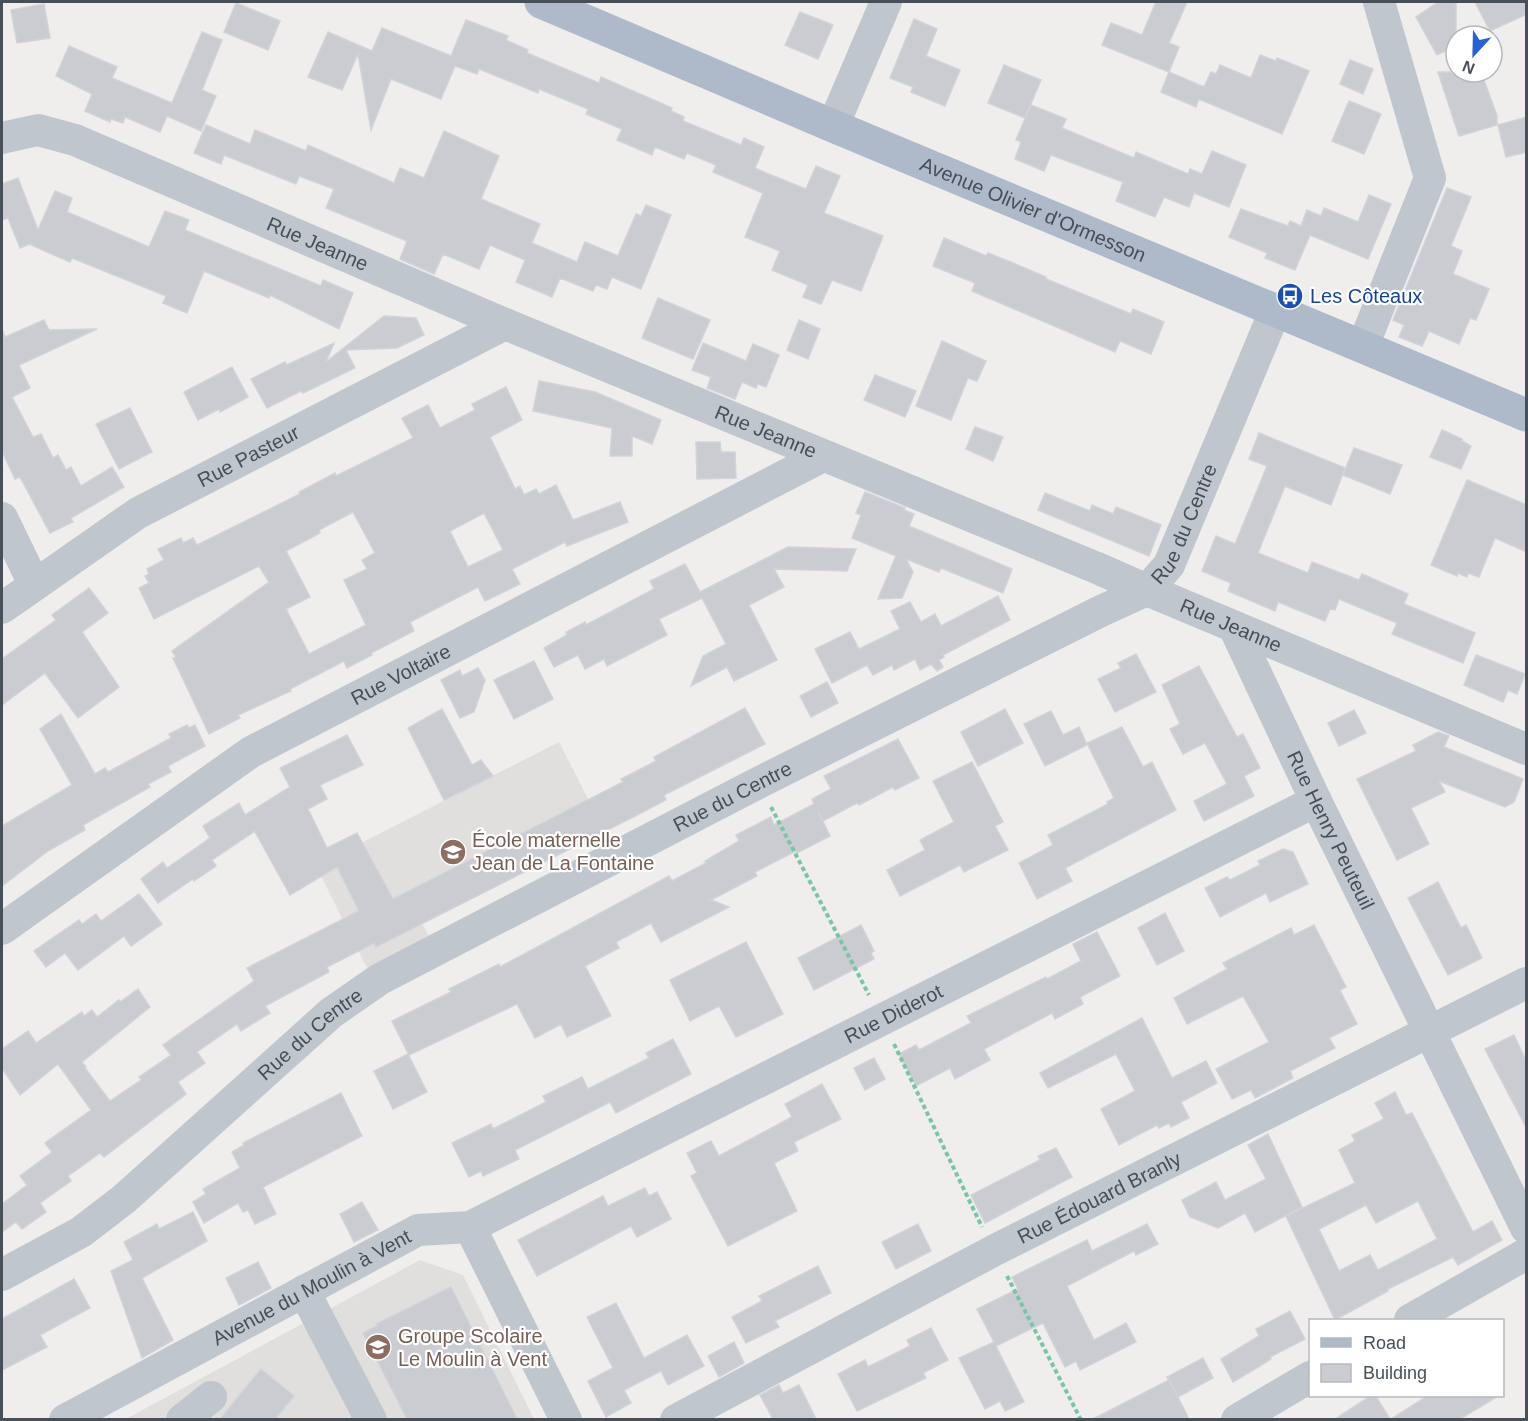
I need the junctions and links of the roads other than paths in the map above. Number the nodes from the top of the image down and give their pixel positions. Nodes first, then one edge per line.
1 (541, 2) edge
2 (886, 2) edge
3 (1379, 2) edge
4 (833, 126) junction
5 (2, 138) edge
6 (1275, 311) junction
7 (504, 324) junction
8 (1363, 346) junction
9 (1527, 415) edge
10 (823, 456) junction
11 (2, 518) edge
12 (34, 584) junction
13 (1147, 590) junction
14 (2, 608) edge
15 (1234, 627) junction
16 (1527, 749) edge
17 (1316, 801) junction
18 (2, 929) edge
19 (1527, 983) edge
20 (1429, 1032) junction
21 (470, 1227) junction
22 (1527, 1228) edge
23 (1527, 1254) edge
24 (2, 1275) edge
25 (304, 1291) junction
26 (1412, 1319) edge
27 (1309, 1378) edge
28 (212, 1397) dead end
29 (84, 1415) edge
30 (182, 1419) edge
31 (371, 1419) edge
32 (566, 1419) edge
33 (676, 1419) edge
34 (1237, 1419) edge

1 - 4 main road, Avenue Olivier d'Ormesson
2 - 4 street
3 - 8 street
4 - 6 main road, Avenue Olivier d'Ormesson
5 - 7 street, Rue Jeanne
6 - 8 main road, Avenue Olivier d'Ormesson
6 - 13 street, Rue du Centre
7 - 10 street, Rue Jeanne
7 - 12 street, Rue Pasteur
8 - 9 main road, Avenue Olivier d'Ormesson
10 - 13 street, Rue Jeanne
10 - 18 street, Rue Voltaire
11 - 12 street
12 - 14 street, Rue Pasteur
13 - 15 street, Rue Jeanne
13 - 24 street, Rue du Centre
15 - 16 street, Rue Jeanne
15 - 17 street, Rue Henry Peuteuil
17 - 20 street, Rue Henry Peuteuil
17 - 21 street, Rue Diderot
19 - 20 street, Rue Édouard Branly
20 - 22 street, Rue Henry Peuteuil
20 - 33 street, Rue Édouard Branly
21 - 25 street, Avenue du Moulin à Vent
21 - 32 street
23 - 26 street
25 - 29 street, Avenue du Moulin à Vent
25 - 31 street
27 - 34 street
28 - 30 street

